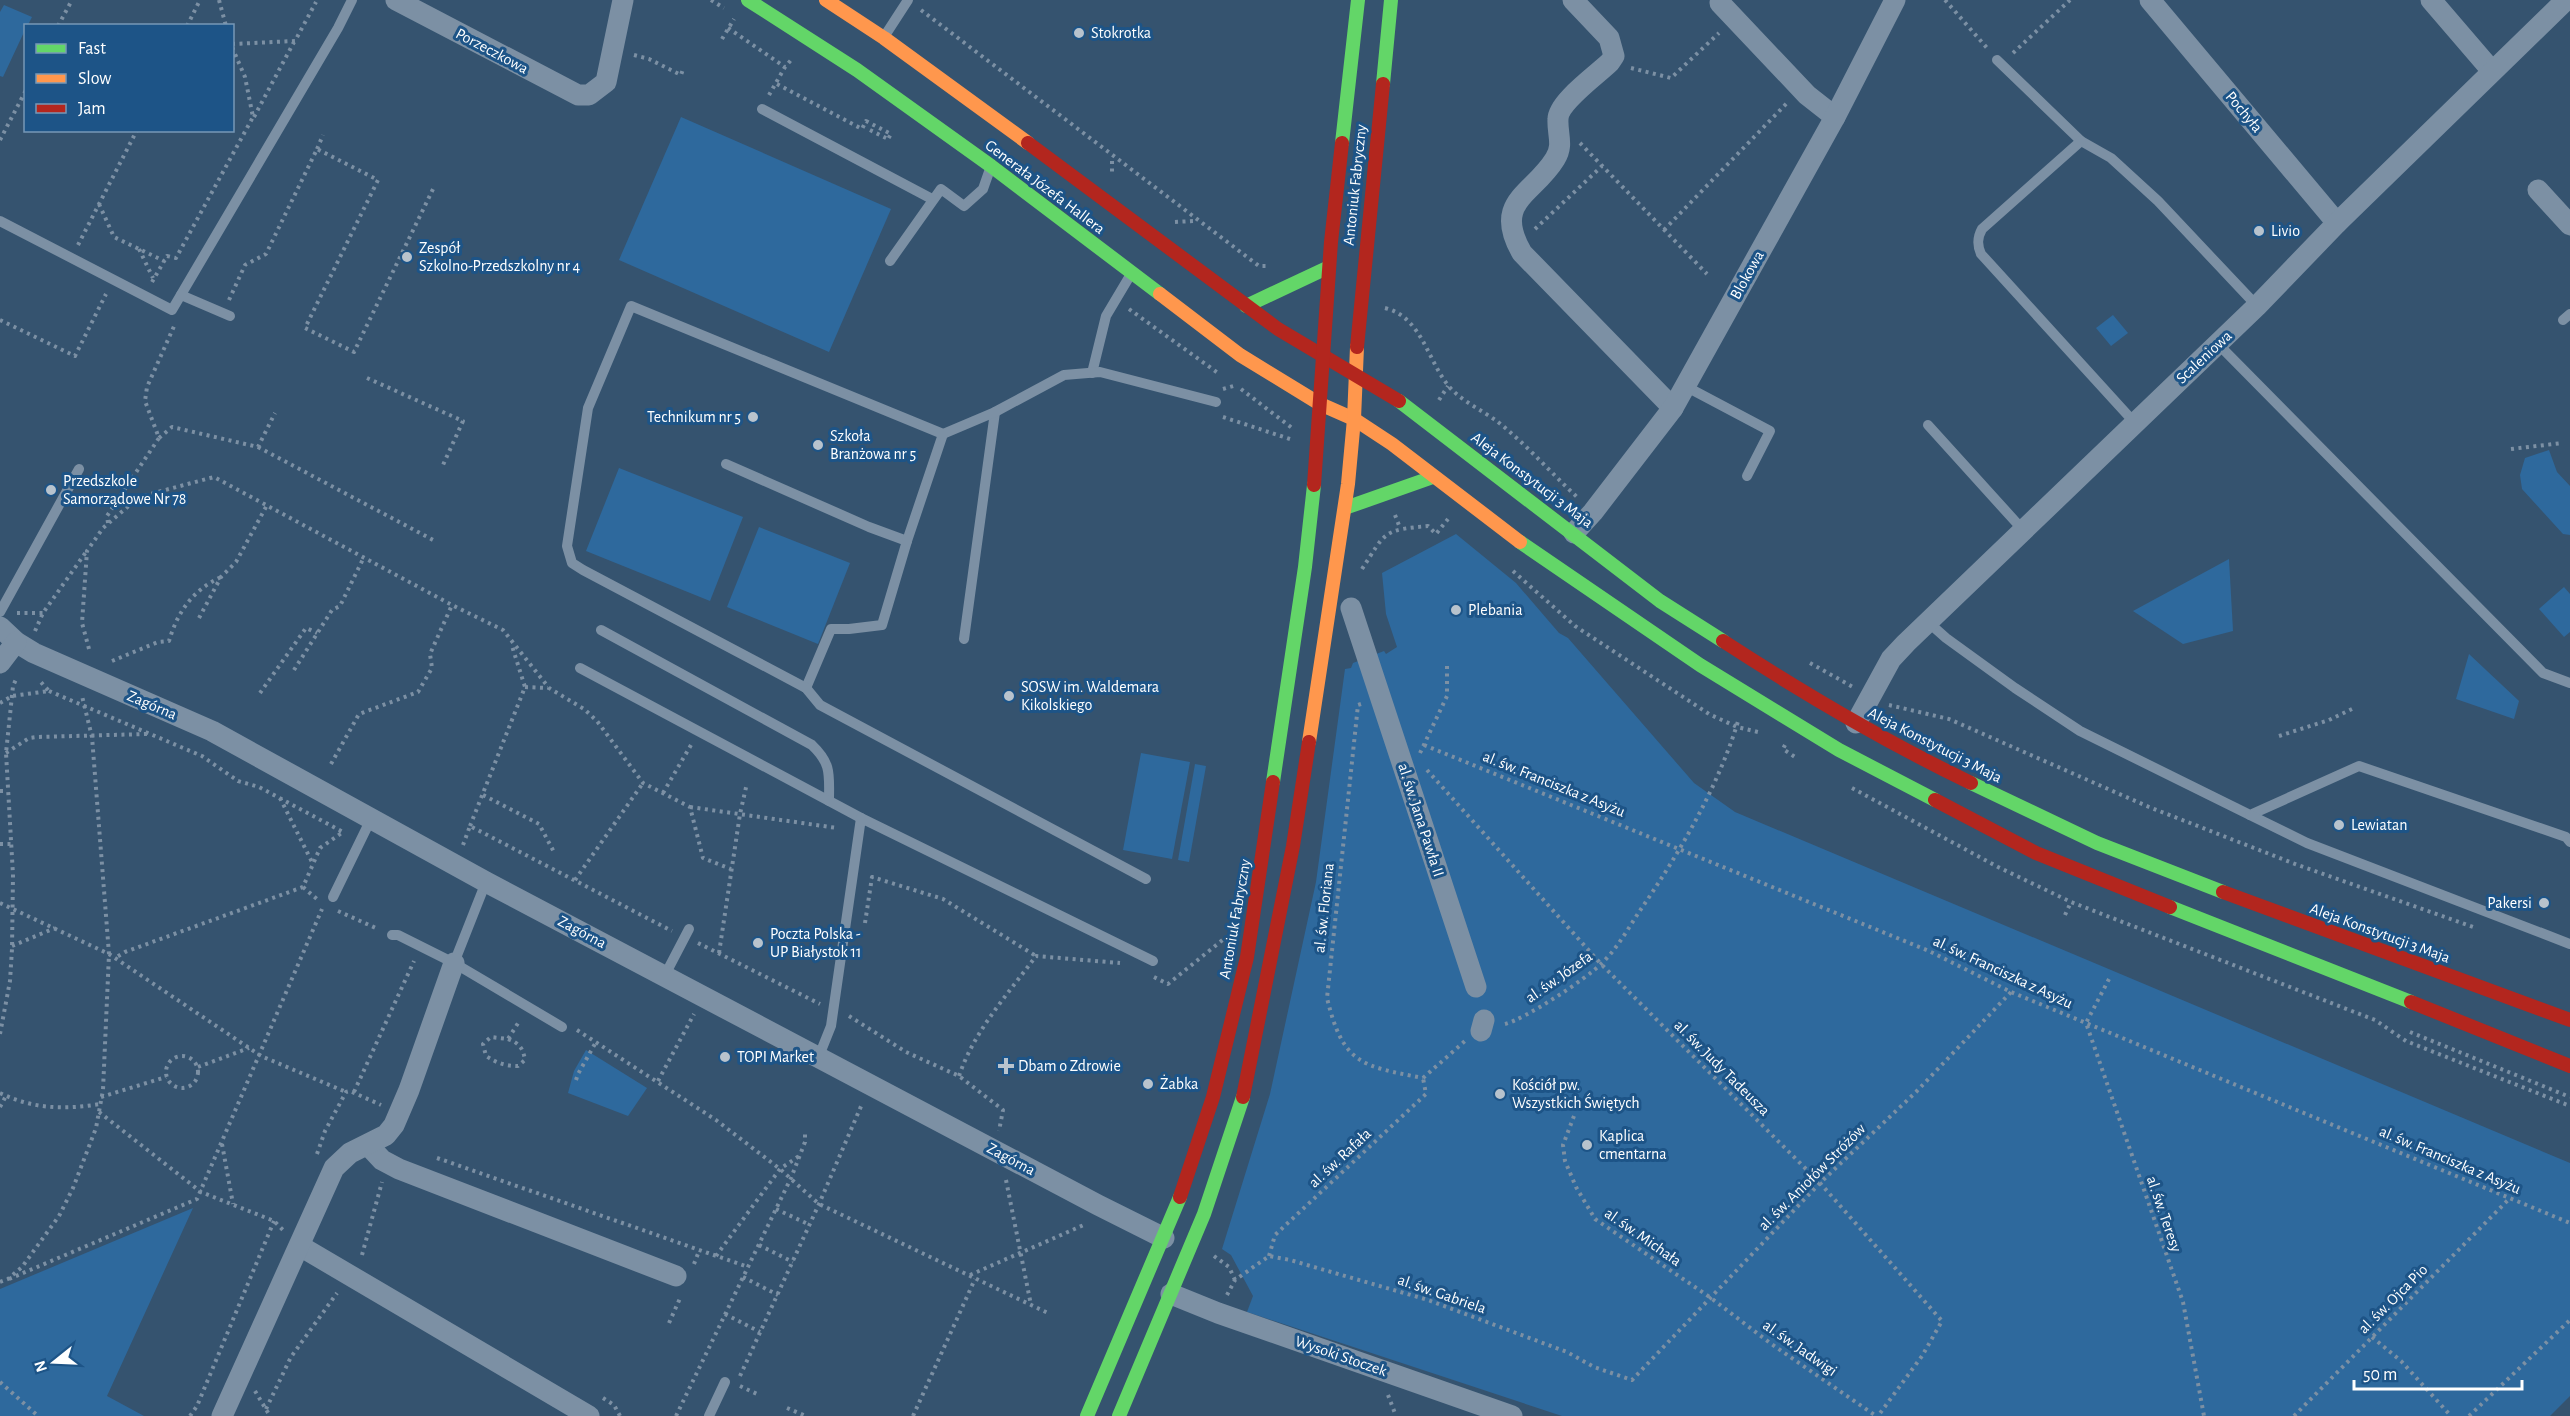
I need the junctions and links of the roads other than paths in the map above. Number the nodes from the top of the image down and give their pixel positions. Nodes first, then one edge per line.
1 (352, 0) edge
2 (396, 0) edge
3 (623, 0) edge
4 (748, 0) edge
5 (826, 0) edge
6 (908, 0) edge
7 (1358, 0) edge
8 (1391, 0) edge
9 (1573, 0) edge
10 (1895, 0) edge
11 (2150, 0) edge
12 (2431, 0) edge
13 (2566, 0) edge
14 (1726, 11) road end
15 (884, 38) junction
16 (2000, 62) road end
17 (2492, 70) junction
18 (762, 109) road end
19 (1835, 117) junction
20 (2081, 141) junction
21 (991, 166) junction
22 (2538, 190) dead end
23 (932, 199) junction
24 (0, 221) edge
25 (2337, 223) junction
26 (2570, 225) edge
27 (1348, 244) junction
28 (890, 261) dead end
29 (1329, 267) junction
30 (1131, 274) junction
31 (181, 295) junction
32 (1246, 306) junction
33 (2257, 306) junction
34 (227, 315) road end
35 (2218, 344) junction
36 (1322, 354) junction
37 (1092, 373) junction
38 (1353, 373) junction
39 (1685, 386) junction
40 (1320, 404) junction
41 (1216, 407) road end
42 (1673, 408) junction
43 (995, 412) junction
44 (1354, 419) junction
45 (2134, 422) junction
46 (1928, 425) dead end
47 (943, 434) junction
48 (726, 464) dead end
49 (79, 469) dead end
50 (1747, 476) dead end
51 (1433, 477) junction
52 (1345, 508) junction
53 (2023, 530) junction
54 (1574, 532) junction
55 (907, 541) junction
56 (1320, 569) junction
57 (2, 608) edge
58 (1352, 608) dead end
59 (1928, 622) junction
60 (0, 627) edge
61 (601, 630) dead end
62 (964, 639) dead end
63 (21, 645) junction
64 (0, 663) edge
65 (580, 668) dead end
66 (2570, 683) edge
67 (806, 688) junction
68 (1856, 723) junction
69 (829, 801) junction
70 (2250, 815) junction
71 (861, 818) junction
72 (371, 819) junction
73 (2570, 842) edge
74 (1146, 879) dead end
75 (486, 882) junction
76 (333, 897) dead end
77 (690, 929) dead end
78 (392, 935) road end
79 (2570, 944) edge
80 (1153, 961) dead end
81 (453, 963) junction
82 (664, 975) junction
83 (1476, 987) dead end
84 (2570, 1020) edge
85 (562, 1027) dead end
86 (819, 1056) junction
87 (2570, 1066) edge
88 (368, 1145) junction
89 (1164, 1238) junction
90 (300, 1246) junction
91 (676, 1276) dead end
92 (1171, 1294) junction
93 (725, 1382) road end
94 (222, 1416) edge
95 (589, 1416) edge
96 (709, 1416) edge
97 (1087, 1416) edge
98 (1119, 1416) edge
99 (1512, 1416) edge

1 - 31 lane
2 - 3 street, Porzeczkowa
4 - 21 main road, Generała Józefa Hallera
5 - 15 main road, Generała Józefa Hallera
6 - 15 lane
7 - 27 main road, Antoniuk Fabryczny
8 - 27 main road, Antoniuk Fabryczny
9 - 42 street
10 - 19 street, Blokowa
11 - 25 street, Pochyła
12 - 17 street
13 - 17 street, Scaleniowa
14 - 19 street
15 - 32 main road, Generała Józefa Hallera
16 - 20 lane
17 - 25 street, Scaleniowa
18 - 23 lane
19 - 39 street, Blokowa
20 - 33 lane
20 - 45 lane
21 - 23 lane
21 - 30 main road, Generała Józefa Hallera
22 - 26 street
23 - 28 lane
24 - 31 lane
25 - 33 street, Scaleniowa
27 - 29 main road, Antoniuk Fabryczny
27 - 38 main road, Antoniuk Fabryczny
29 - 32 main road
29 - 36 main road, Antoniuk Fabryczny
30 - 37 lane
30 - 40 main road, Generała Józefa Hallera
31 - 34 lane
32 - 36 main road, Generała Józefa Hallera
33 - 35 street, Scaleniowa
35 - 45 street, Scaleniowa
35 - 66 lane
36 - 38 main road, Aleja Konstytucji 3 Maja
36 - 40 main road, Antoniuk Fabryczny
37 - 41 lane
37 - 43 lane
38 - 44 main road, Antoniuk Fabryczny
38 - 54 main road, Aleja Konstytucji 3 Maja
39 - 42 street, Blokowa
39 - 50 lane
40 - 44 main road, Generała Józefa Hallera
40 - 56 main road, Antoniuk Fabryczny
42 - 54 street, Blokowa
43 - 47 lane
43 - 62 lane
44 - 51 main road
44 - 52 main road, Antoniuk Fabryczny
45 - 53 street, Scaleniowa
46 - 53 lane
47 - 55 lane
47 - 67 lane
48 - 55 lane
49 - 57 lane
51 - 52 main road
51 - 87 main road
52 - 56 main road, Antoniuk Fabryczny
53 - 59 street, Scaleniowa
54 - 68 main road, Aleja Konstytucji 3 Maja
55 - 67 lane
56 - 89 main road, Antoniuk Fabryczny
56 - 92 main road, Antoniuk Fabryczny
58 - 83 street, al. św. Jana Pawła II
59 - 68 street, Scaleniowa
59 - 70 lane
60 - 63 street, Zagórna
61 - 69 lane
63 - 64 street
63 - 72 street, Zagórna
65 - 69 lane
67 - 74 lane
68 - 84 main road, Aleja Konstytucji 3 Maja
69 - 71 lane
70 - 73 lane
70 - 79 lane
71 - 80 lane
71 - 86 lane
72 - 75 street, Zagórna
72 - 76 lane
75 - 81 lane
75 - 82 street, Zagórna
77 - 82 lane
78 - 81 lane
81 - 85 lane
81 - 88 street
82 - 86 street, Zagórna
86 - 89 street, Zagórna
88 - 90 street
88 - 91 street
89 - 97 main road, Antoniuk Fabryczny
90 - 94 street
90 - 95 street
92 - 98 main road, Antoniuk Fabryczny
92 - 99 street, Wysoki Stoczek
93 - 96 lane

